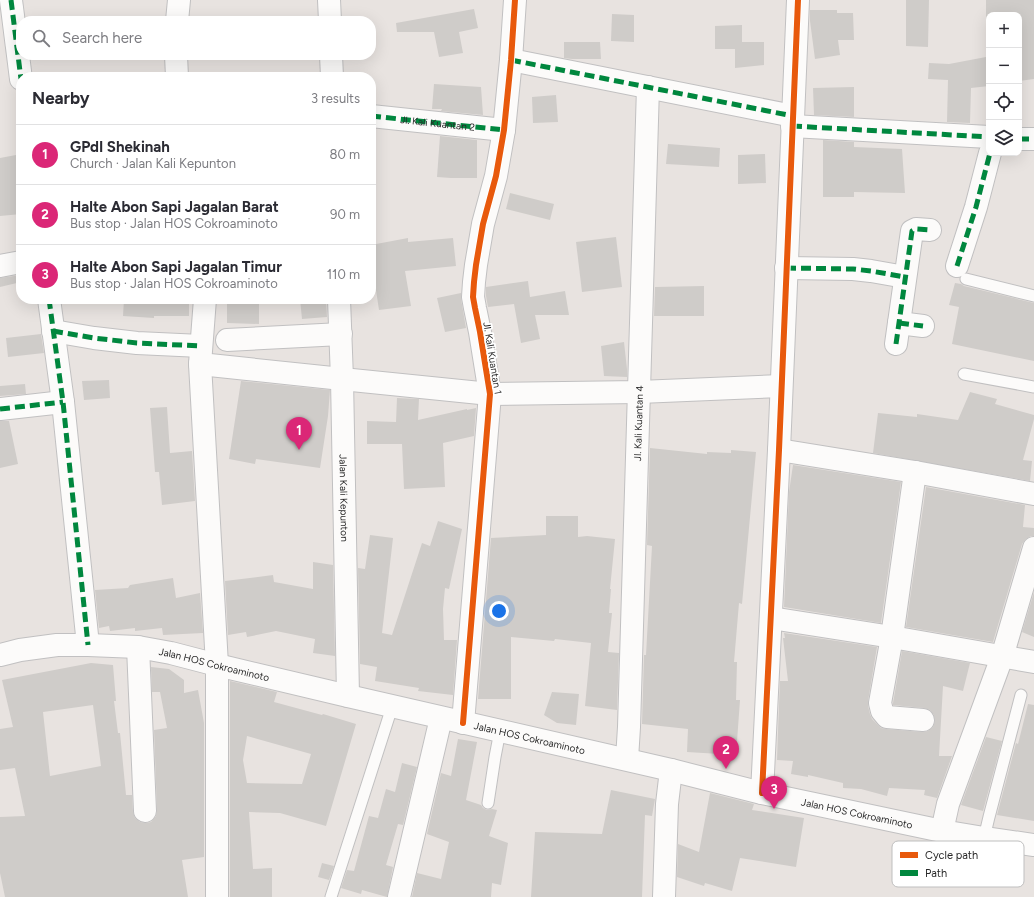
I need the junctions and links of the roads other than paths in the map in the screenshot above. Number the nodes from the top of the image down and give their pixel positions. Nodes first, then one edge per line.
1 (11, 0) edge
2 (179, 0) edge
3 (329, 0) edge
4 (515, 0) edge
5 (798, 0) edge
6 (177, 16) edge
7 (330, 16) edge
8 (16, 40) edge
9 (19, 60) edge
10 (176, 60) edge
11 (331, 60) edge
12 (511, 60) junction
13 (20, 72) edge
14 (177, 72) edge
15 (332, 72) edge
16 (648, 87) junction
17 (376, 117) edge
18 (793, 121) junction
19 (504, 130) junction
20 (986, 137) edge
21 (1022, 139) edge
22 (1034, 139) edge
23 (989, 156) edge
24 (930, 230) dead end
25 (16, 263) edge
26 (0, 266) edge
27 (786, 268) junction
28 (962, 273) joint
29 (905, 276) junction
30 (1034, 296) edge
31 (50, 304) edge
32 (205, 304) edge
33 (339, 304) edge
34 (923, 326) dead end
35 (53, 331) junction
36 (341, 334) junction
37 (227, 340) dead end
38 (201, 355) junction
39 (964, 374) dead end
40 (342, 380) junction
41 (781, 386) junction
42 (1034, 387) edge
43 (639, 392) junction
44 (490, 394) junction
45 (63, 402) junction
46 (0, 409) edge
47 (779, 450) junction
48 (915, 472) junction
49 (1034, 494) edge
50 (1034, 548) edge
51 (771, 618) junction
52 (892, 637) junction
53 (88, 645) junction
54 (138, 647) junction
55 (0, 655) edge
56 (1002, 657) junction
57 (1034, 662) edge
58 (217, 665) junction
59 (1022, 695) dead end
60 (348, 696) junction
61 (392, 706) junction
62 (442, 718) junction
63 (923, 720) dead end
64 (463, 723) junction
65 (500, 731) junction
66 (627, 759) junction
67 (671, 770) junction
68 (762, 793) junction
69 (488, 803) dead end
70 (145, 811) dead end
71 (942, 830) junction
72 (984, 838) junction
73 (1005, 841) edge
74 (1024, 844) edge
75 (1034, 845) edge
76 (217, 897) edge
77 (331, 897) edge
78 (399, 897) edge
79 (664, 897) edge

1 - 8 street
2 - 6 street
3 - 7 street
4 - 12 street, Jl. Kali Kuantan 1
5 - 18 street
9 - 13 street
10 - 14 street
11 - 15 street
12 - 16 street
12 - 19 street, Jl. Kali Kuantan 1
16 - 18 street
16 - 43 street, Jl. Kali Kuantan 4
17 - 19 street, Jl. Kali Kuantan 2
18 - 20 street
18 - 27 street
19 - 44 street, Jl. Kali Kuantan 1
21 - 22 street
23 - 28 street
24 - 29 street
25 - 26 street
27 - 29 street
27 - 41 street
28 - 30 lane
29 - 34 street
31 - 35 street
32 - 38 street
33 - 36 street, Jalan Kali Kepunton
35 - 38 street
35 - 45 street
36 - 37 street
36 - 40 street, Jalan Kali Kepunton
38 - 40 street
38 - 58 street
39 - 42 lane
40 - 44 street
40 - 60 street, Jalan Kali Kepunton
41 - 43 street
41 - 47 street
43 - 44 street
43 - 66 street, Jl. Kali Kuantan 4
44 - 64 street, Jl. Kali Kuantan 1
45 - 46 street
45 - 53 street
47 - 48 street
47 - 51 street
48 - 49 street
48 - 52 street
50 - 56 street
51 - 52 street
51 - 68 street
52 - 56 street
52 - 63 street
53 - 54 street, Jalan HOS Cokroaminoto
53 - 55 street, Jalan HOS Cokroaminoto
54 - 58 street, Jalan HOS Cokroaminoto
54 - 70 street
56 - 57 street
56 - 71 street
58 - 60 street, Jalan HOS Cokroaminoto
58 - 76 street
59 - 72 lane
60 - 61 street, Jalan HOS Cokroaminoto
61 - 62 street, Jalan HOS Cokroaminoto
61 - 77 lane
62 - 64 street, Jalan HOS Cokroaminoto
62 - 78 street
64 - 65 street, Jalan HOS Cokroaminoto
65 - 66 street, Jalan HOS Cokroaminoto
65 - 69 lane
66 - 67 street, Jalan HOS Cokroaminoto
67 - 68 street, Jalan HOS Cokroaminoto
67 - 79 street
68 - 71 street, Jalan HOS Cokroaminoto
71 - 72 street, Jalan HOS Cokroaminoto
72 - 73 street, Jalan HOS Cokroaminoto
74 - 75 street, Jalan HOS Cokroaminoto

